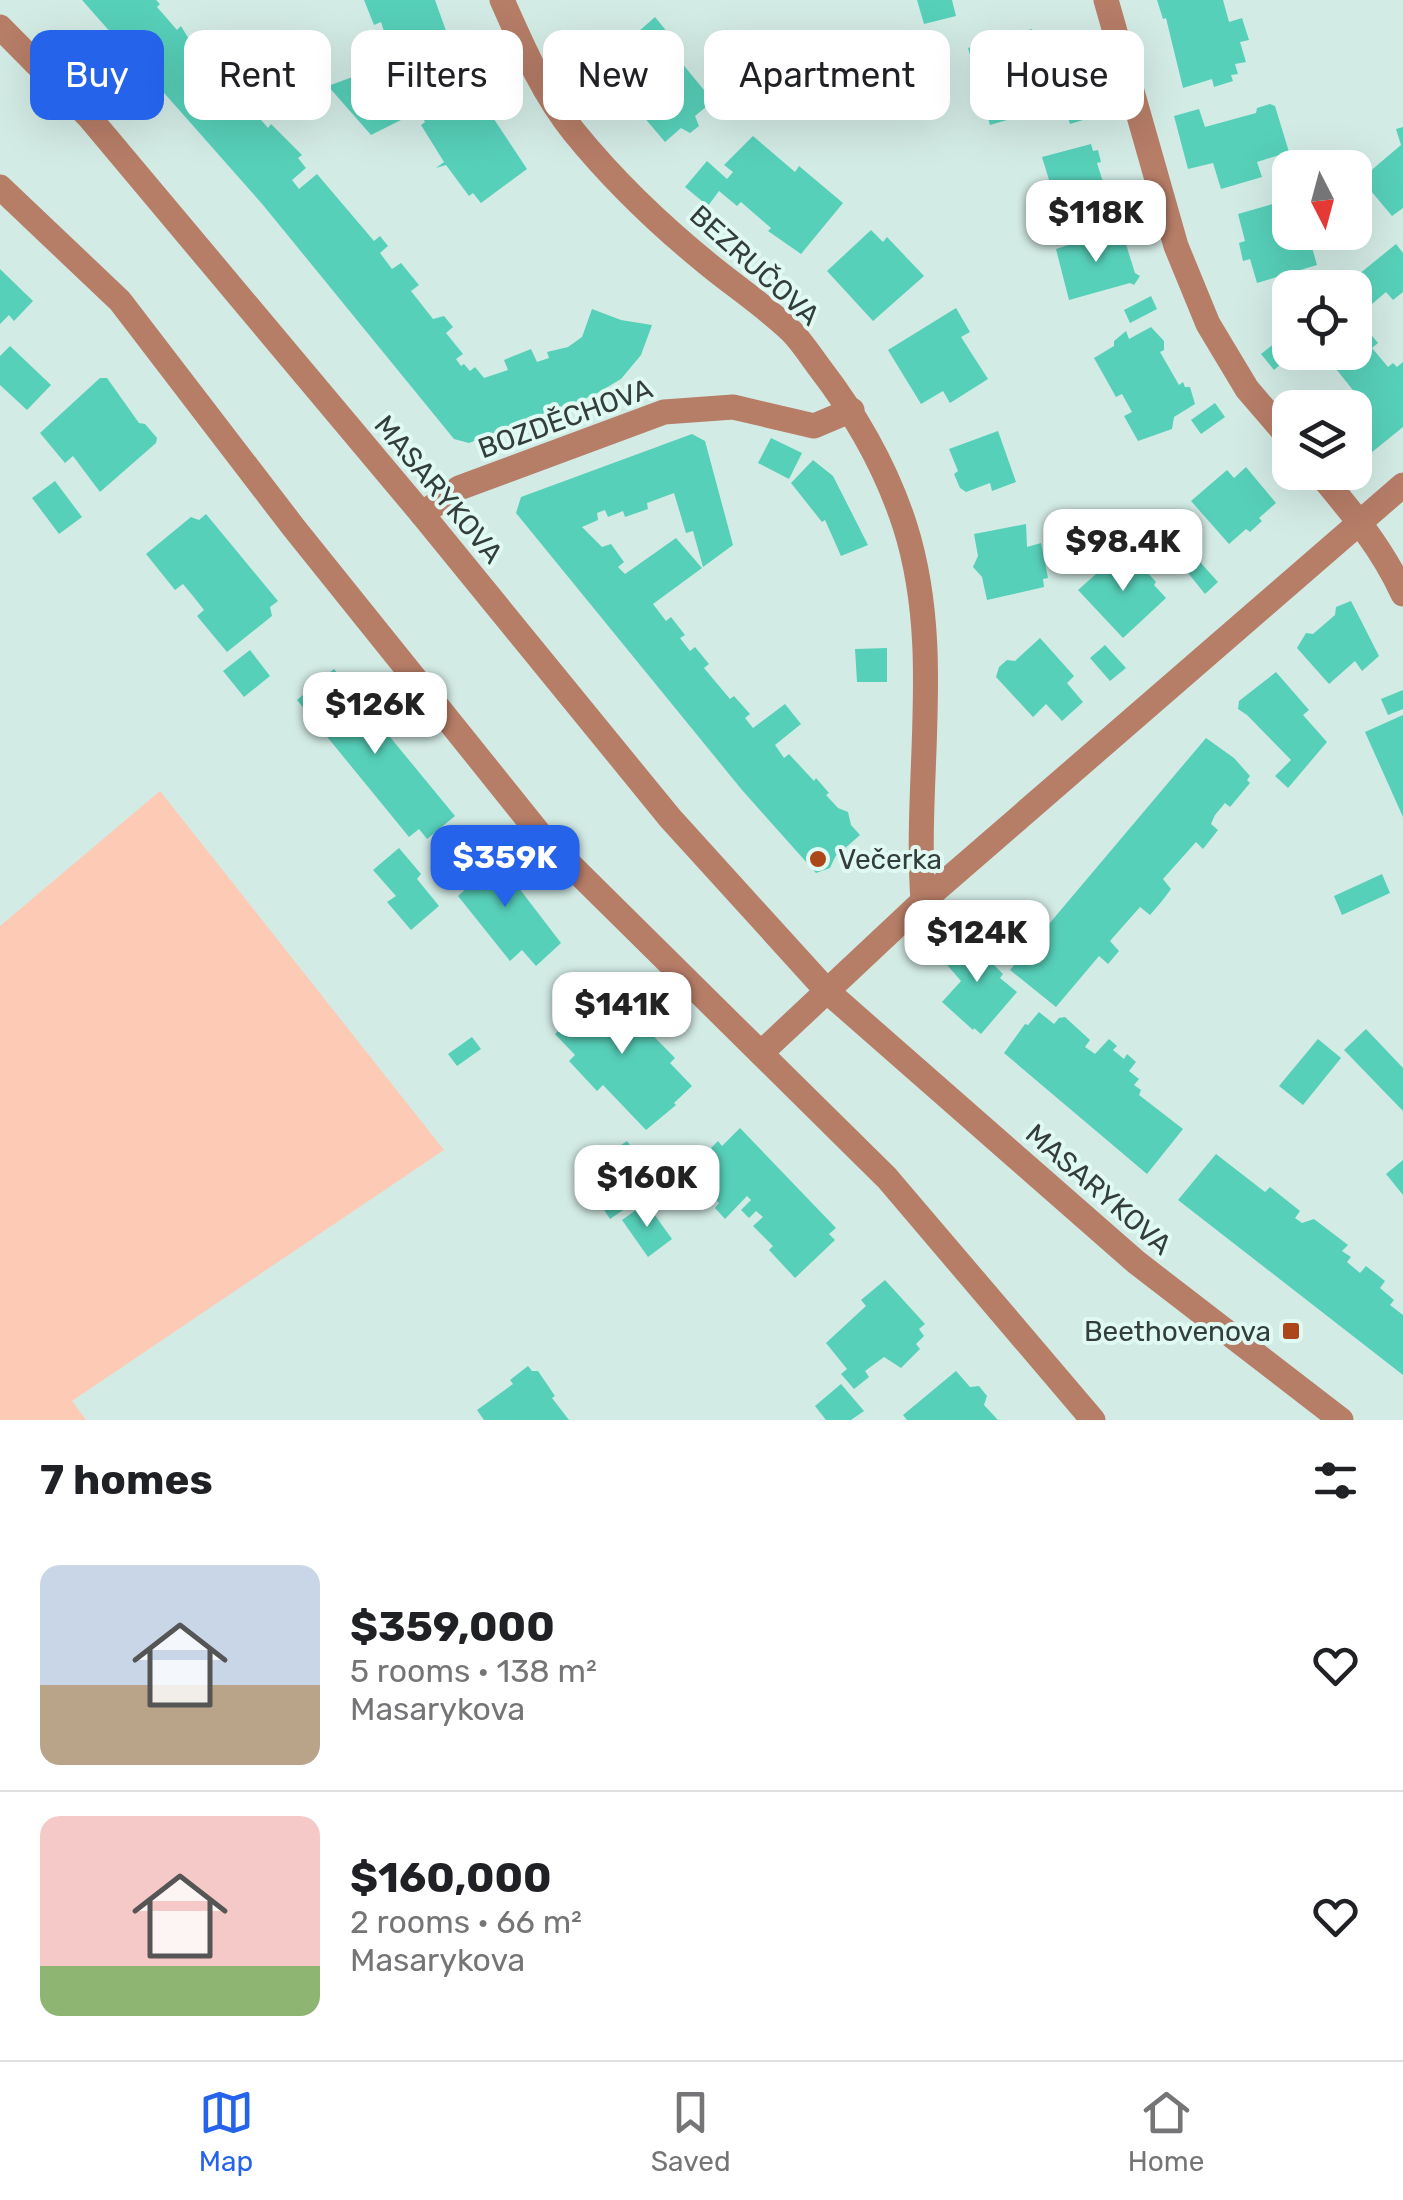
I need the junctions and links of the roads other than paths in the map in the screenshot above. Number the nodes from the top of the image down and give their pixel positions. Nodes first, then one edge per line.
1 (502, 0) edge
2 (1106, 0) edge
3 (0, 27) edge
4 (0, 186) edge
5 (852, 410) junction
6 (1272, 419) edge
7 (1403, 486) edge
8 (1333, 490) edge
9 (422, 514) junction
10 (1359, 520) junction
11 (1403, 594) edge
12 (923, 901) junction
13 (828, 992) junction
14 (761, 1053) junction
15 (1084, 1417) edge
16 (1341, 1420) edge

1 - 5 street, BEZRUČOVA
2 - 6 street
3 - 9 street, MASARYKOVA
4 - 14 street
5 - 9 street, BOZDĚCHOVA
5 - 12 street, BEZRUČOVA
7 - 10 street
8 - 10 street
9 - 13 street, MASARYKOVA
10 - 11 street
10 - 12 street
12 - 13 street
13 - 14 street
13 - 16 street, MASARYKOVA
14 - 15 street

